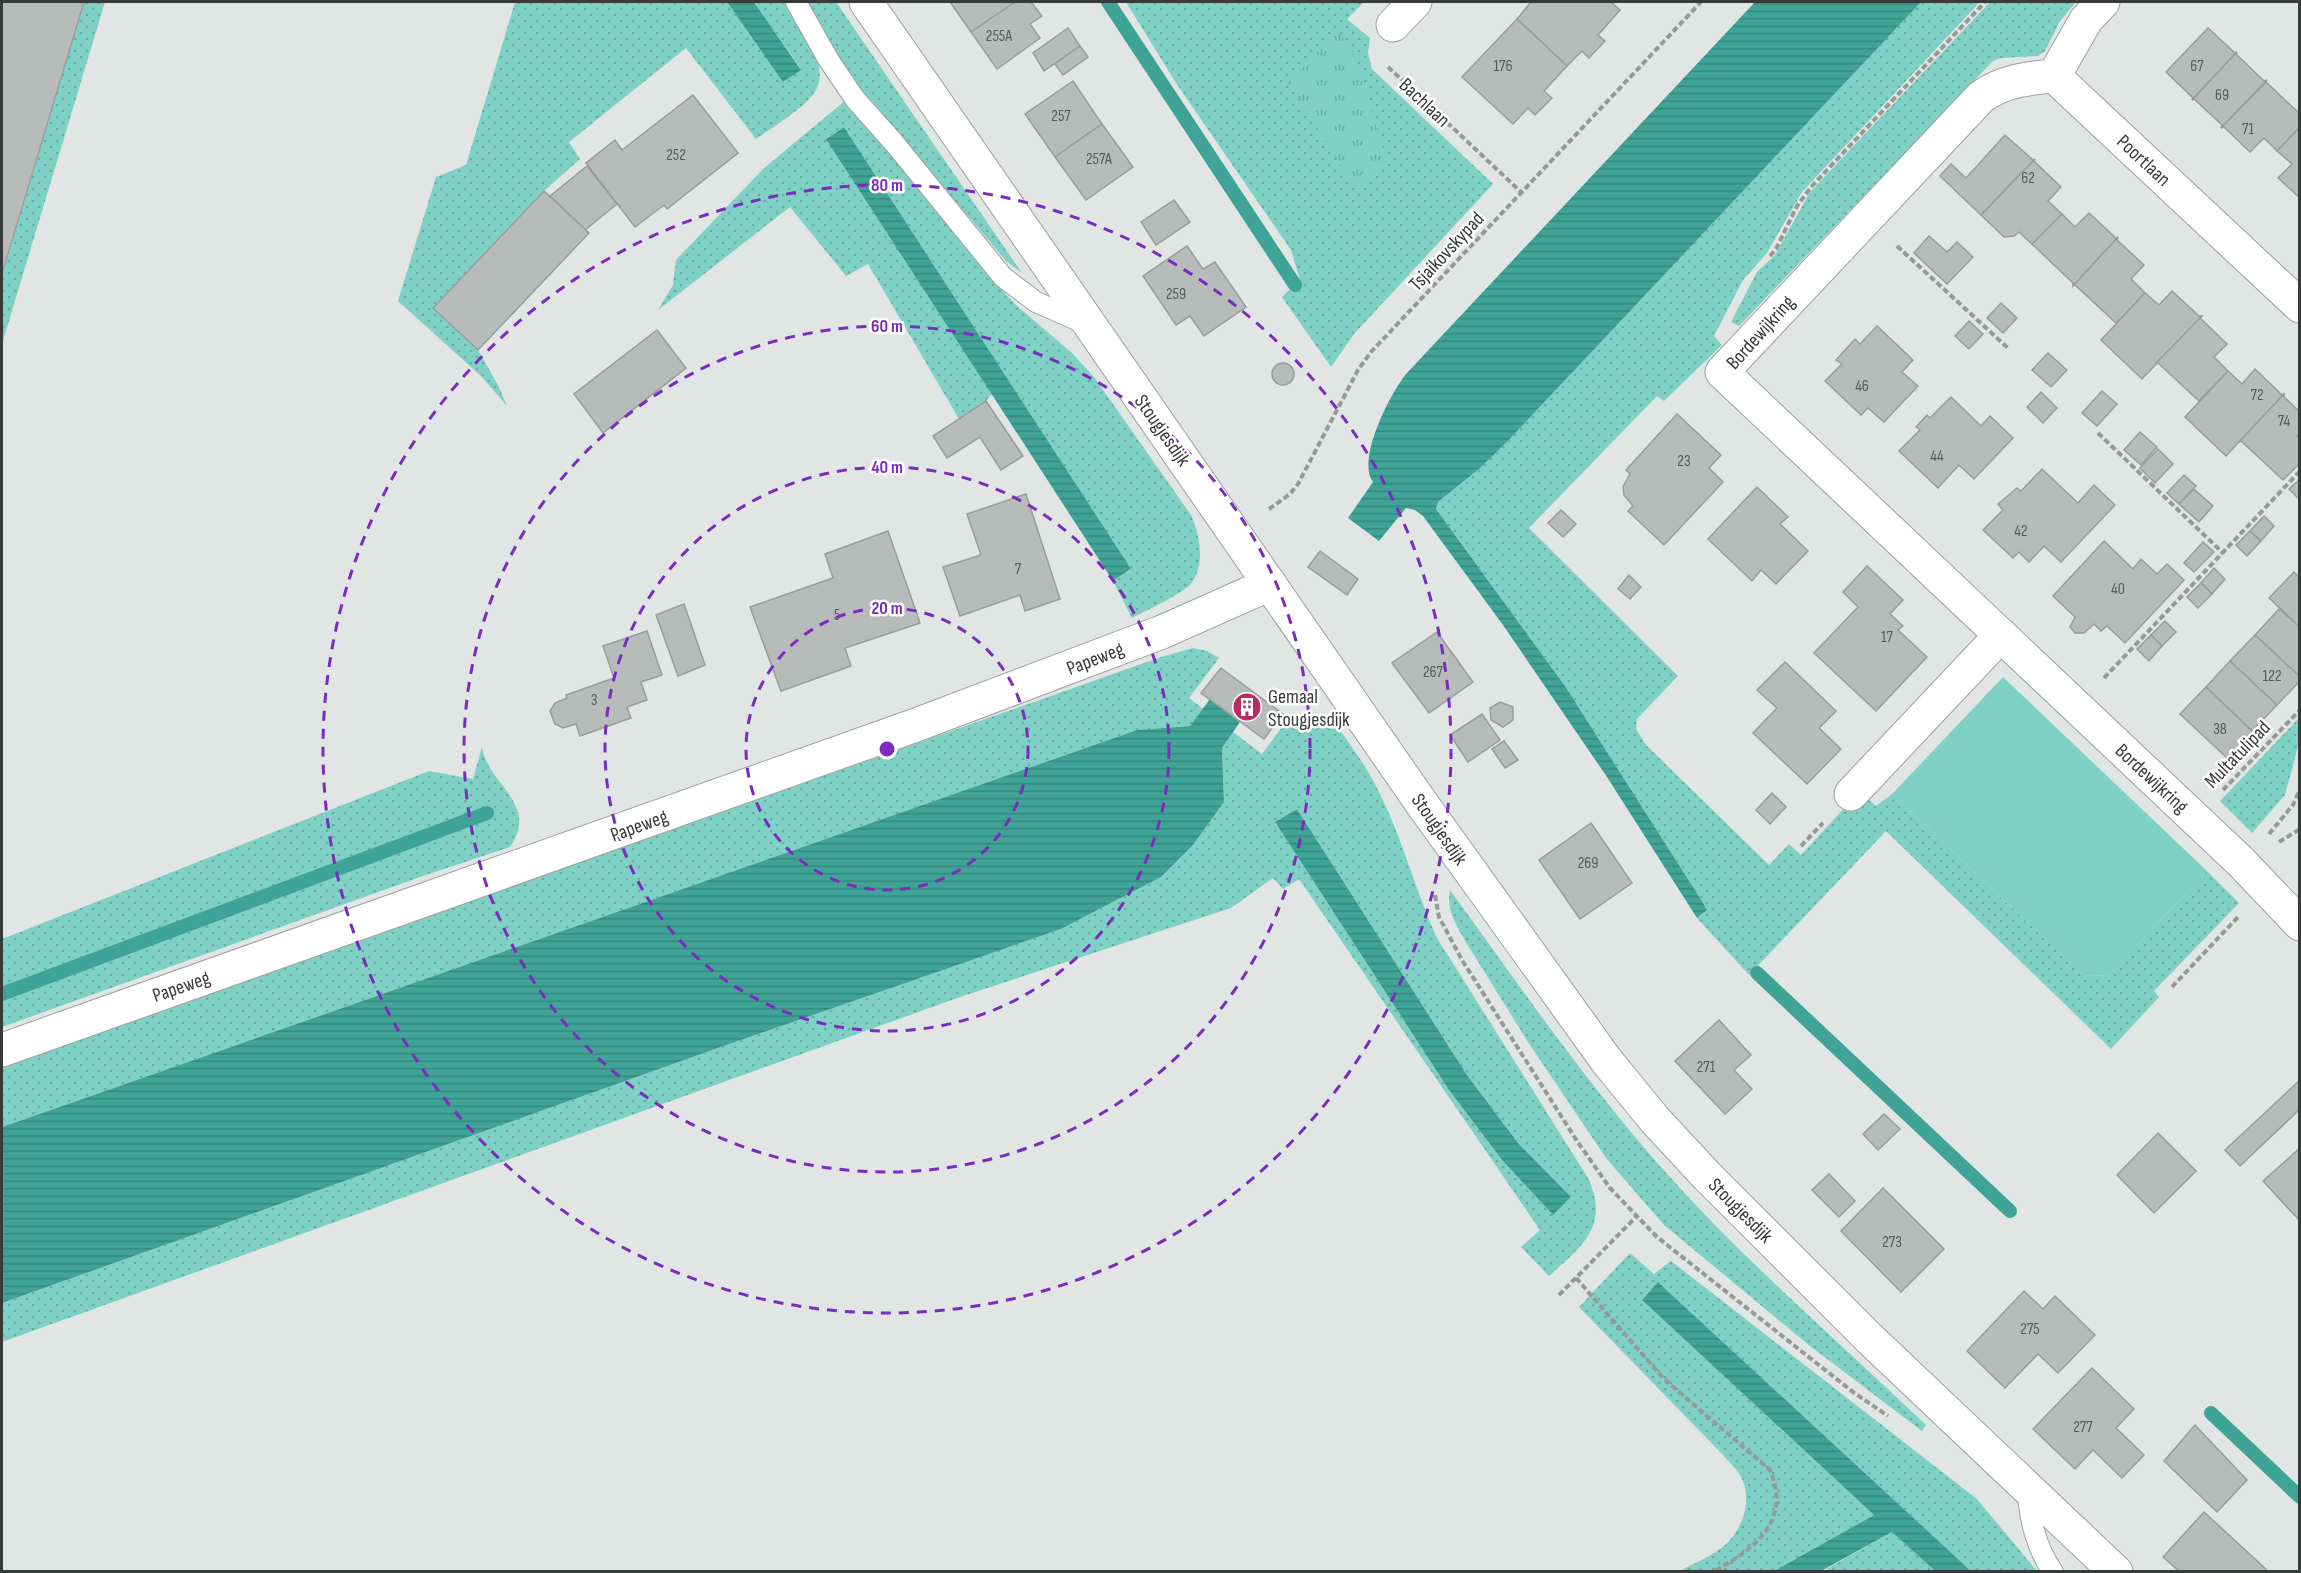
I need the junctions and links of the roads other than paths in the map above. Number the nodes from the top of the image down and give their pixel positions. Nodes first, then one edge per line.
1 (796, 2) edge
2 (866, 2) edge
3 (1415, 2) edge
4 (2103, 2) edge
5 (1393, 25) road end
6 (2054, 76) junction
7 (2300, 306) edge
8 (1090, 326) junction
9 (1270, 584) junction
10 (2001, 635) junction
11 (1851, 794) dead end
12 (2300, 924) edge
13 (2, 1050) edge
14 (2027, 1488) junction
15 (2053, 1572) edge
16 (2115, 1572) edge

1 - 8 lane
2 - 8 street, Stougjesdijk
3 - 5 street
4 - 6 street
6 - 7 street, Poortlaan
6 - 10 street, Bordewijkring
8 - 9 street, Stougjesdijk
9 - 13 street, Papeweg
9 - 14 street, Stougjesdijk
10 - 11 street
10 - 12 street, Bordewijkring
14 - 15 lane
14 - 16 street, Stougjesdijk

